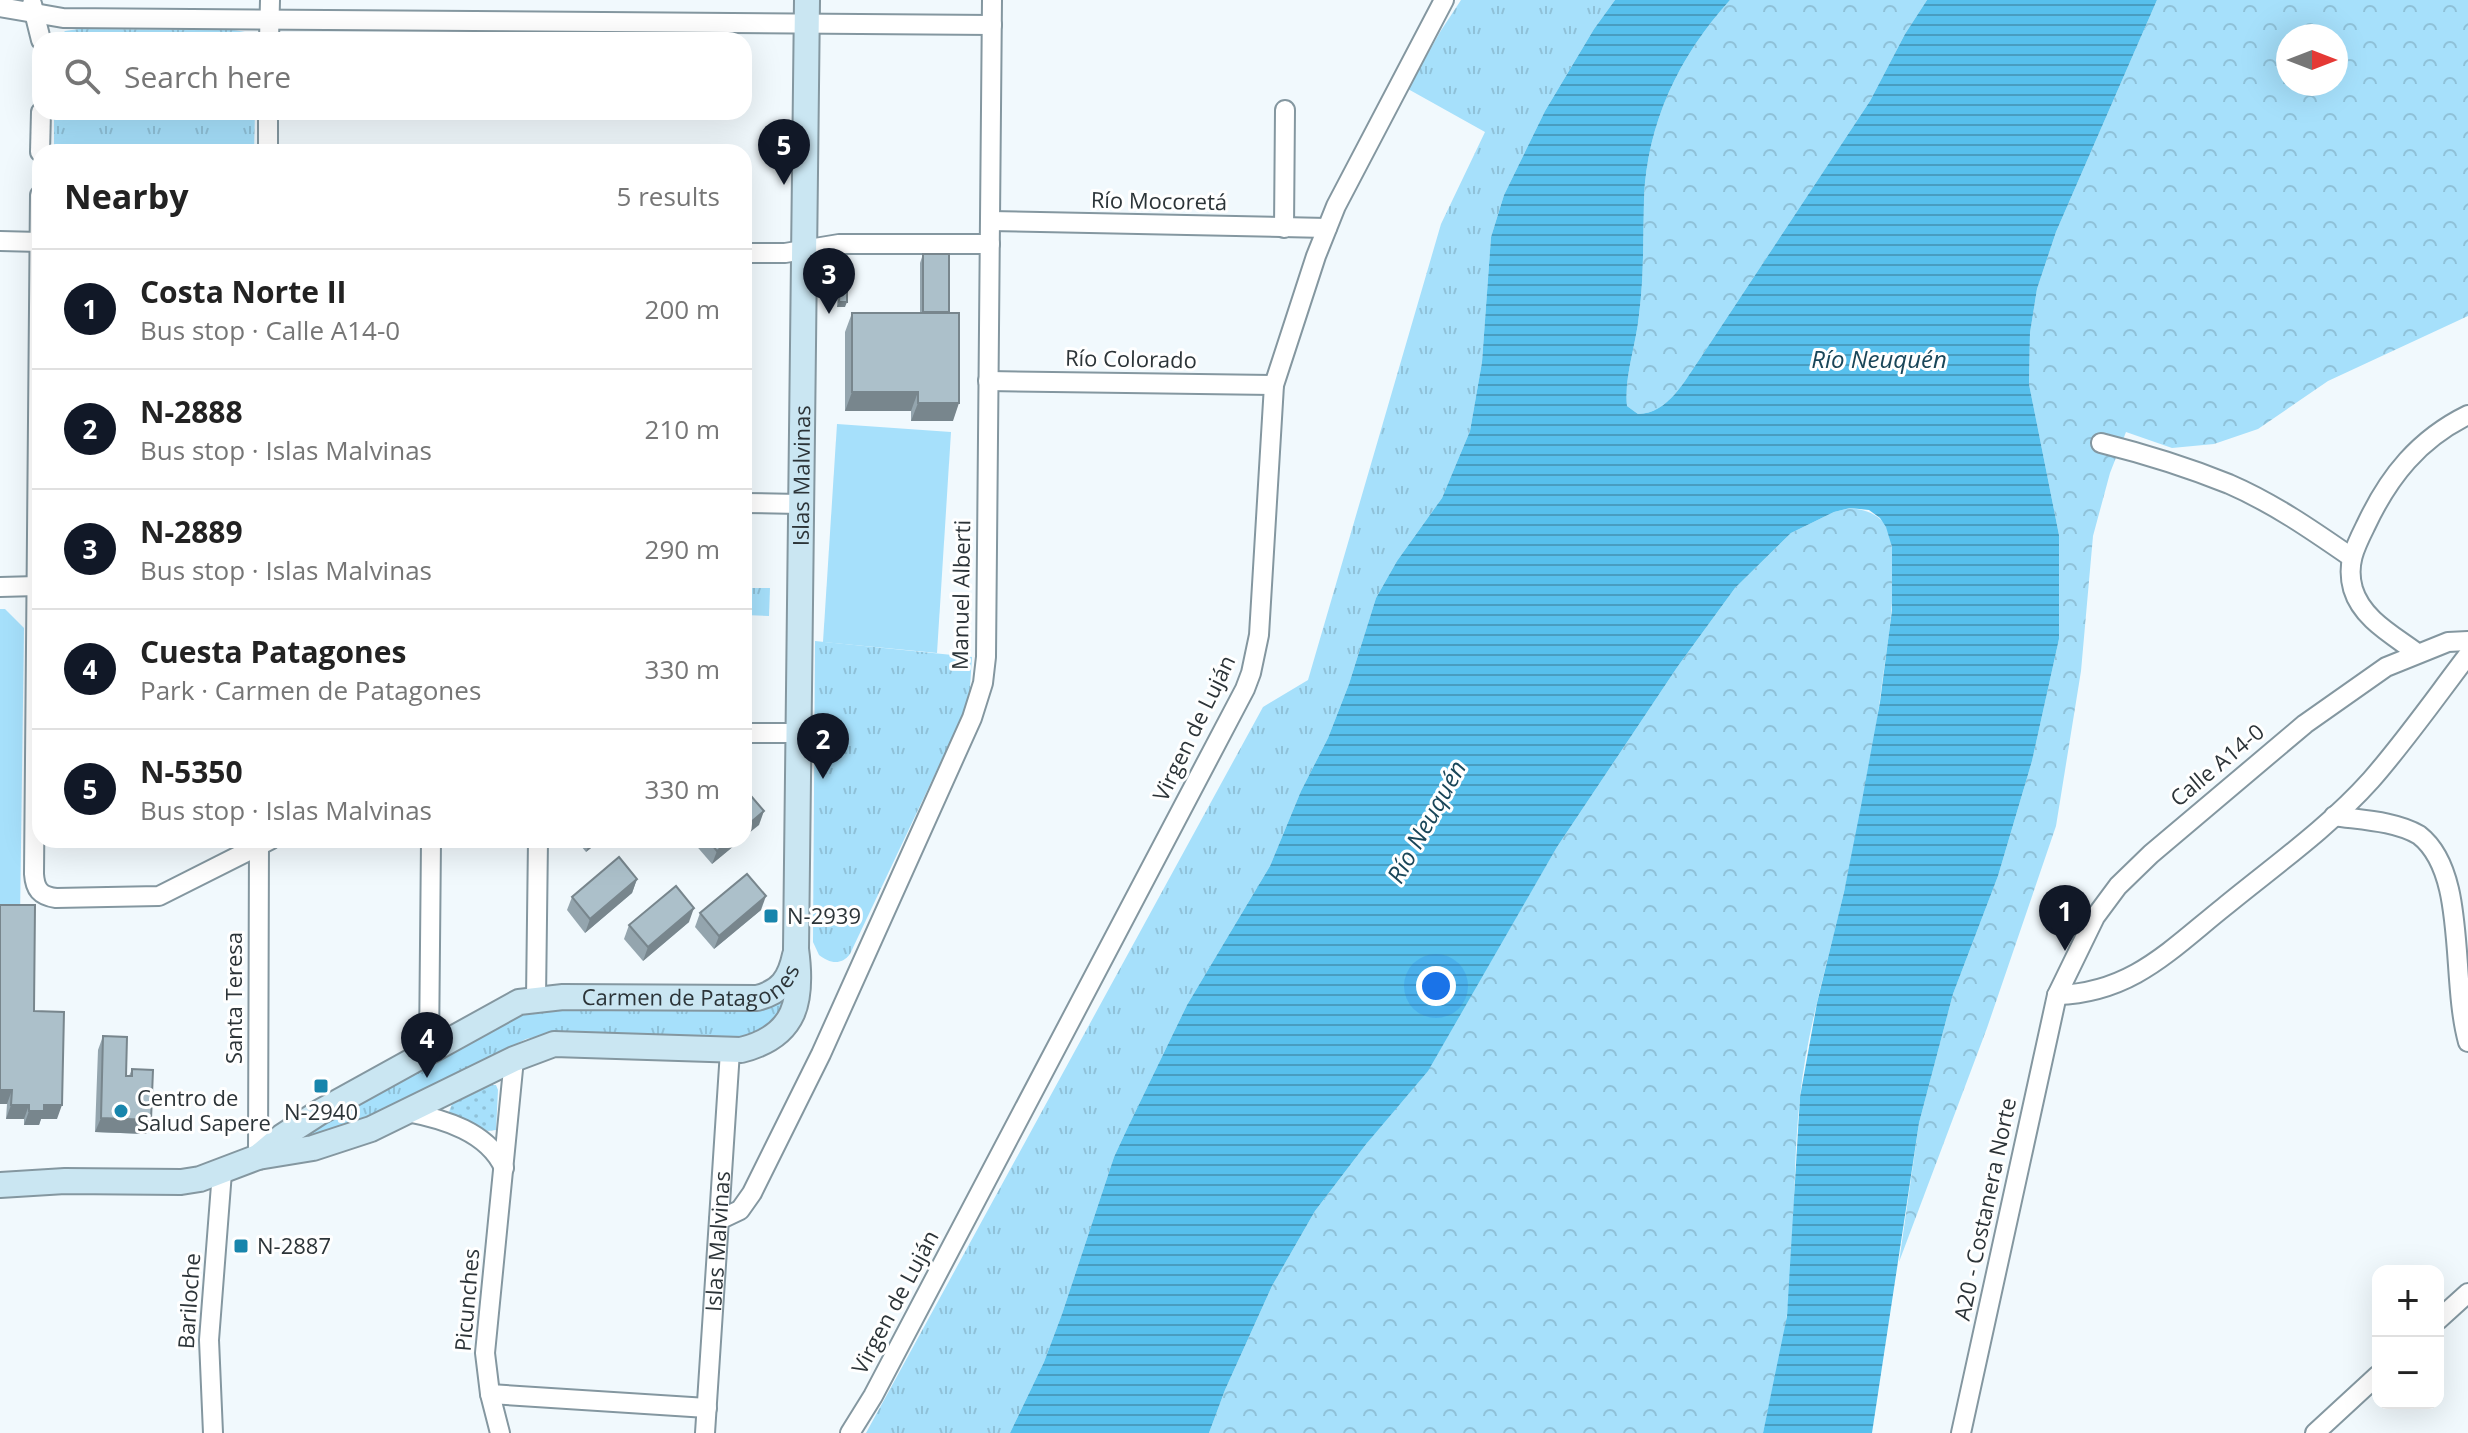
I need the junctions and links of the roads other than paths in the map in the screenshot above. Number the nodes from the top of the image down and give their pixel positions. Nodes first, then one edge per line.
1 (270, 0) edge
2 (807, 0) edge
3 (992, 0) edge
4 (1444, 0) edge
5 (33, 6) edge
6 (0, 7) edge
7 (270, 20) junction
8 (806, 25) junction
9 (992, 25) junction
10 (39, 32) edge
11 (269, 32) edge
12 (1285, 110) dead end
13 (41, 120) edge
14 (268, 120) edge
15 (40, 144) edge
16 (268, 144) edge
17 (990, 221) junction
18 (1284, 228) junction
19 (1327, 228) junction
20 (0, 241) edge
21 (32, 242) edge
22 (990, 244) junction
23 (804, 250) junction
24 (752, 253) edge
25 (988, 381) junction
26 (1274, 385) junction
27 (2468, 415) edge
28 (2101, 443) dead end
29 (752, 503) edge
30 (800, 504) junction
31 (2351, 557) junction
32 (32, 586) edge
33 (0, 587) edge
34 (2468, 641) edge
35 (2417, 653) junction
36 (2468, 655) edge
37 (752, 733) edge
38 (797, 733) junction
39 (2334, 816) junction
40 (34, 848) edge
41 (251, 848) edge
42 (262, 848) edge
43 (431, 848) edge
44 (538, 848) edge
45 (796, 949) junction
46 (2057, 995) junction
47 (536, 998) junction
48 (2468, 1042) edge
49 (429, 1051) junction
50 (730, 1051) junction
51 (514, 1059) junction
52 (407, 1112) junction
53 (258, 1157) junction
54 (505, 1170) junction
55 (222, 1172) junction
56 (0, 1185) edge
57 (719, 1220) junction
58 (2468, 1293) edge
59 (2444, 1315) edge
60 (2372, 1381) edge
61 (490, 1394) junction
62 (707, 1408) junction
63 (213, 1433) edge
64 (500, 1433) edge
65 (705, 1433) edge
66 (850, 1433) edge
67 (1961, 1433) edge
68 (2315, 1433) edge

1 - 7 street
2 - 8 main road, Islas Malvinas
3 - 9 street, Manuel Alberti
4 - 19 street, Virgen de Luján
5 - 6 street
5 - 7 street
5 - 10 street
7 - 8 street
7 - 11 street
8 - 9 street
8 - 23 main road, Islas Malvinas
9 - 17 street, Manuel Alberti
12 - 18 street
13 - 15 street
14 - 16 street
17 - 18 street, Río Mocoretá
17 - 22 street, Manuel Alberti
18 - 19 street, Río Mocoretá
19 - 26 street, Virgen de Luján
20 - 21 street
22 - 23 street
22 - 25 street, Manuel Alberti
23 - 24 street
23 - 30 main road, Islas Malvinas
25 - 26 street, Río Colorado
25 - 57 street, Manuel Alberti
26 - 66 street, Virgen de Luján
27 - 31 street
28 - 31 street
29 - 30 street
30 - 38 main road, Islas Malvinas
31 - 35 street
32 - 33 street
34 - 35 street, Calle A14-0
35 - 46 street, Calle A14-0
36 - 39 street
37 - 38 street
38 - 45 main road, Islas Malvinas
39 - 46 street
39 - 48 street
40 - 41 street
42 - 53 street, Santa Teresa
43 - 49 street
44 - 47 street
45 - 47 main road, Carmen de Patagones
45 - 50 main road, Carmen de Patagones
46 - 67 street, A20 - Costanera Norte
47 - 49 main road, Carmen de Patagones
49 - 53 main road, Carmen de Patagones
50 - 51 main road, Carmen de Patagones
50 - 57 street, Islas Malvinas
51 - 52 main road, Carmen de Patagones
51 - 54 street, Picunches
52 - 53 main road, Carmen de Patagones
52 - 54 street
53 - 55 main road, Carmen de Patagones
54 - 61 street, Picunches
55 - 56 main road, Carmen de Patagones
55 - 63 street, Bariloche
57 - 62 street, Islas Malvinas
58 - 59 street
60 - 68 street
61 - 62 street
61 - 64 street, Picunches
62 - 65 street, Islas Malvinas

